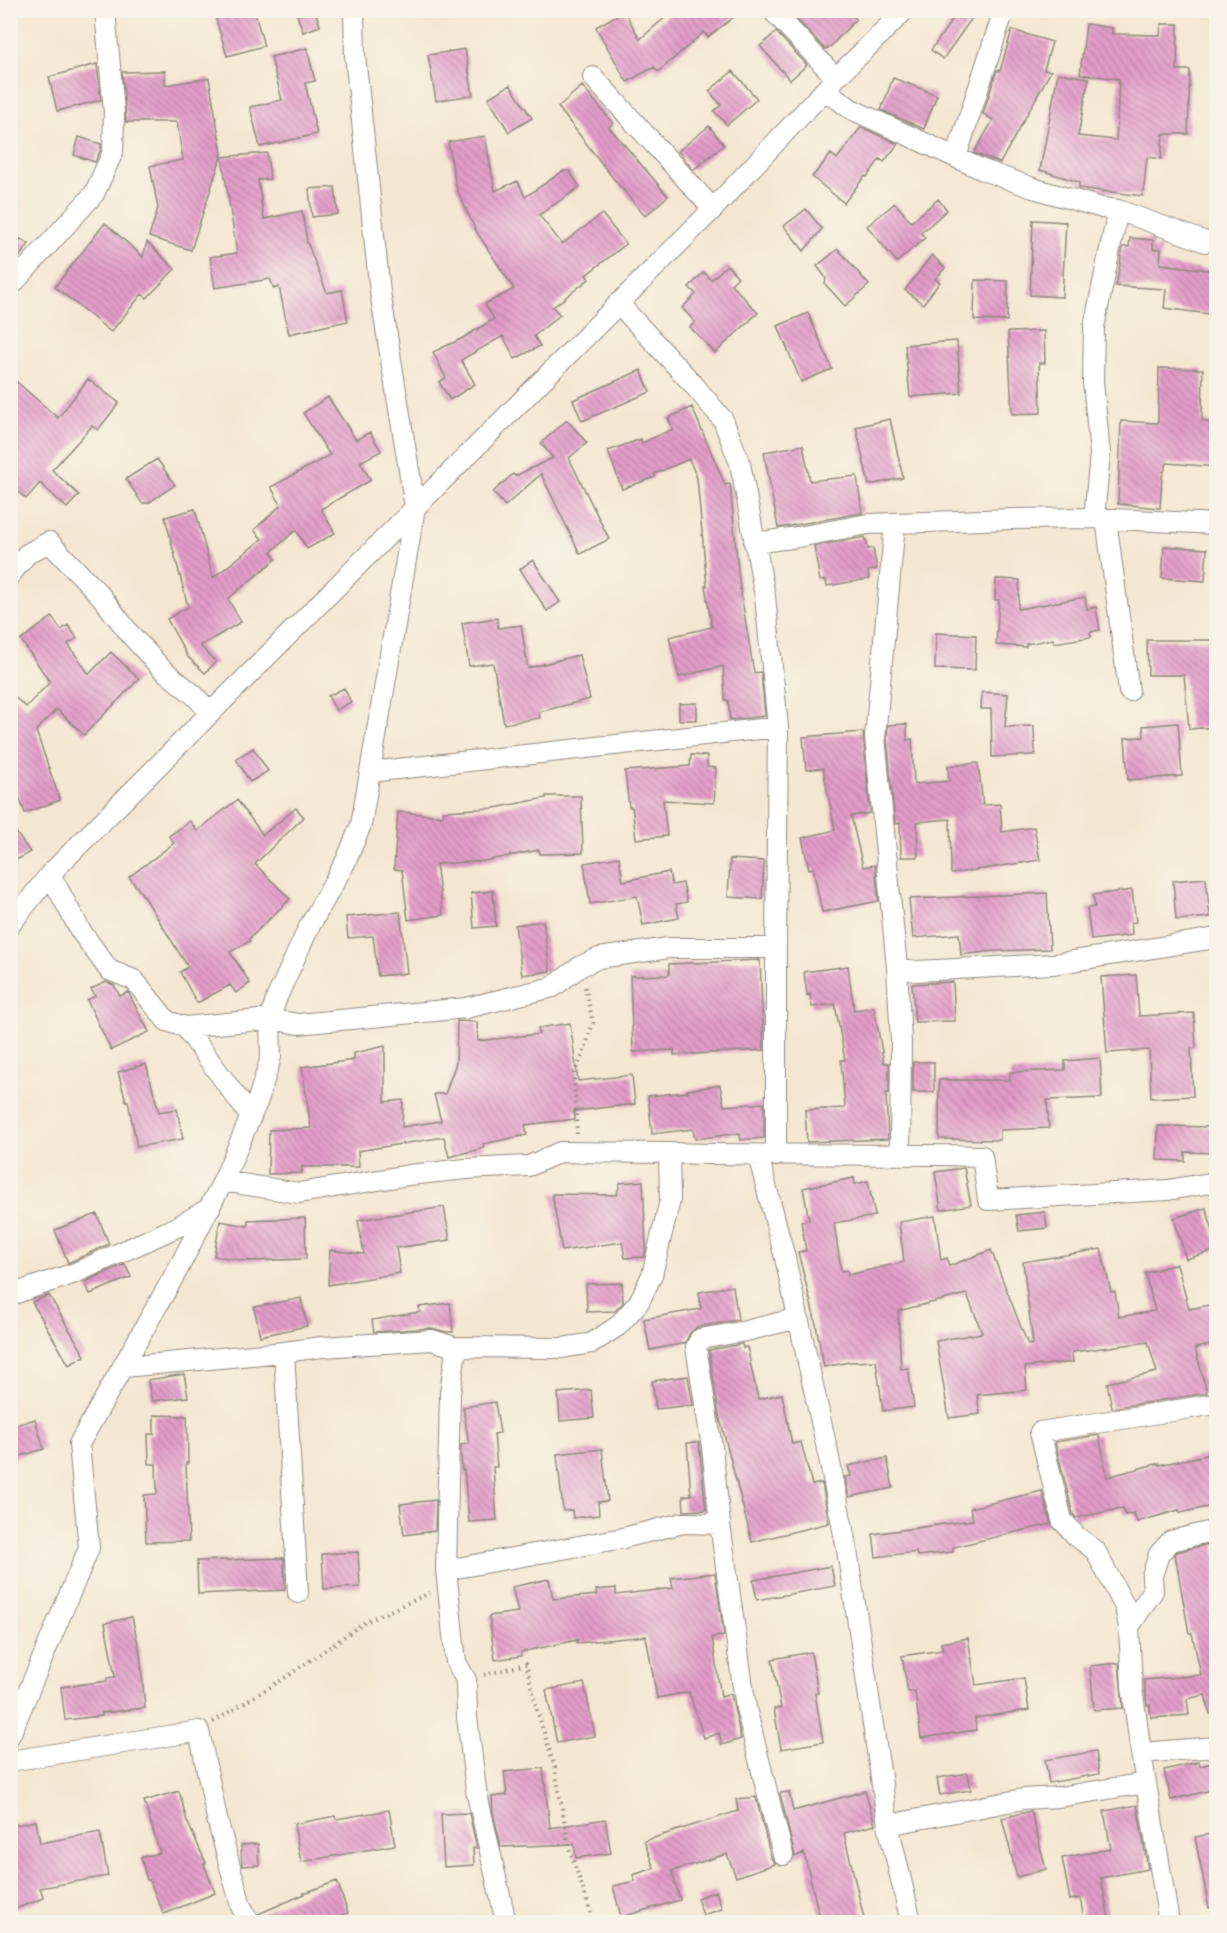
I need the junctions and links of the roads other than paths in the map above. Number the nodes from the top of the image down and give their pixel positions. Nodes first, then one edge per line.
1 (105, 10) edge
2 (354, 10) edge
3 (772, 10) edge
4 (905, 10) edge
5 (1004, 10) edge
6 (593, 77) dead end
7 (830, 84) junction
8 (956, 157) junction
9 (712, 209) junction
10 (1118, 210) junction
11 (1216, 240) edge
12 (10, 287) edge
13 (618, 303) junction
14 (415, 507) junction
15 (1100, 518) junction
16 (895, 523) junction
17 (1216, 524) edge
18 (753, 543) junction
19 (10, 575) edge
20 (1129, 691) dead end
21 (211, 713) junction
22 (778, 727) junction
23 (370, 772) junction
24 (50, 874) junction
25 (10, 925) edge
26 (1216, 938) edge
27 (776, 948) junction
28 (897, 968) junction
29 (270, 1019) junction
30 (185, 1027) junction
31 (251, 1117) junction
32 (669, 1153) junction
33 (900, 1154) junction
34 (767, 1156) junction
35 (223, 1181) junction
36 (1216, 1182) edge
37 (210, 1208) junction
38 (10, 1295) edge
39 (798, 1317) junction
40 (454, 1347) junction
41 (284, 1352) junction
42 (124, 1367) junction
43 (1216, 1404) edge
44 (720, 1524) junction
45 (1216, 1530) edge
46 (446, 1570) junction
47 (298, 1593) dead end
48 (1130, 1627) junction
49 (10, 1735) edge
50 (1216, 1747) edge
51 (1142, 1753) junction
52 (10, 1761) edge
53 (1145, 1783) junction
54 (888, 1825) junction
55 (783, 1855) dead end
56 (249, 1923) edge
57 (506, 1923) edge
58 (911, 1923) edge
59 (1169, 1923) edge

1 - 12 street
2 - 14 street
3 - 7 street
4 - 7 street
5 - 8 street
6 - 9 street
7 - 8 street
7 - 9 street
8 - 10 street
9 - 13 street
10 - 11 street
10 - 15 street
13 - 14 street
13 - 18 street
14 - 21 street
14 - 23 street
15 - 16 street
15 - 17 street
15 - 20 street
16 - 18 street
16 - 28 street
18 - 22 street
19 - 21 street
21 - 24 street
22 - 23 street
22 - 27 street
23 - 29 street
24 - 25 street
24 - 30 street
26 - 28 street
27 - 29 street
27 - 34 street
28 - 33 street
29 - 30 street
29 - 31 street
30 - 31 street
31 - 35 street
32 - 34 street
32 - 35 street
32 - 40 street
33 - 34 street
33 - 36 street
34 - 39 street
35 - 37 street
37 - 38 street
37 - 42 street
39 - 44 street
39 - 54 street
40 - 41 street
40 - 46 street
41 - 42 street
41 - 47 street
42 - 49 street
43 - 48 street
44 - 46 street
44 - 55 street
45 - 48 street
46 - 57 street
48 - 51 street
50 - 51 street
51 - 53 street
52 - 56 street
53 - 54 street
53 - 59 street
54 - 58 street

